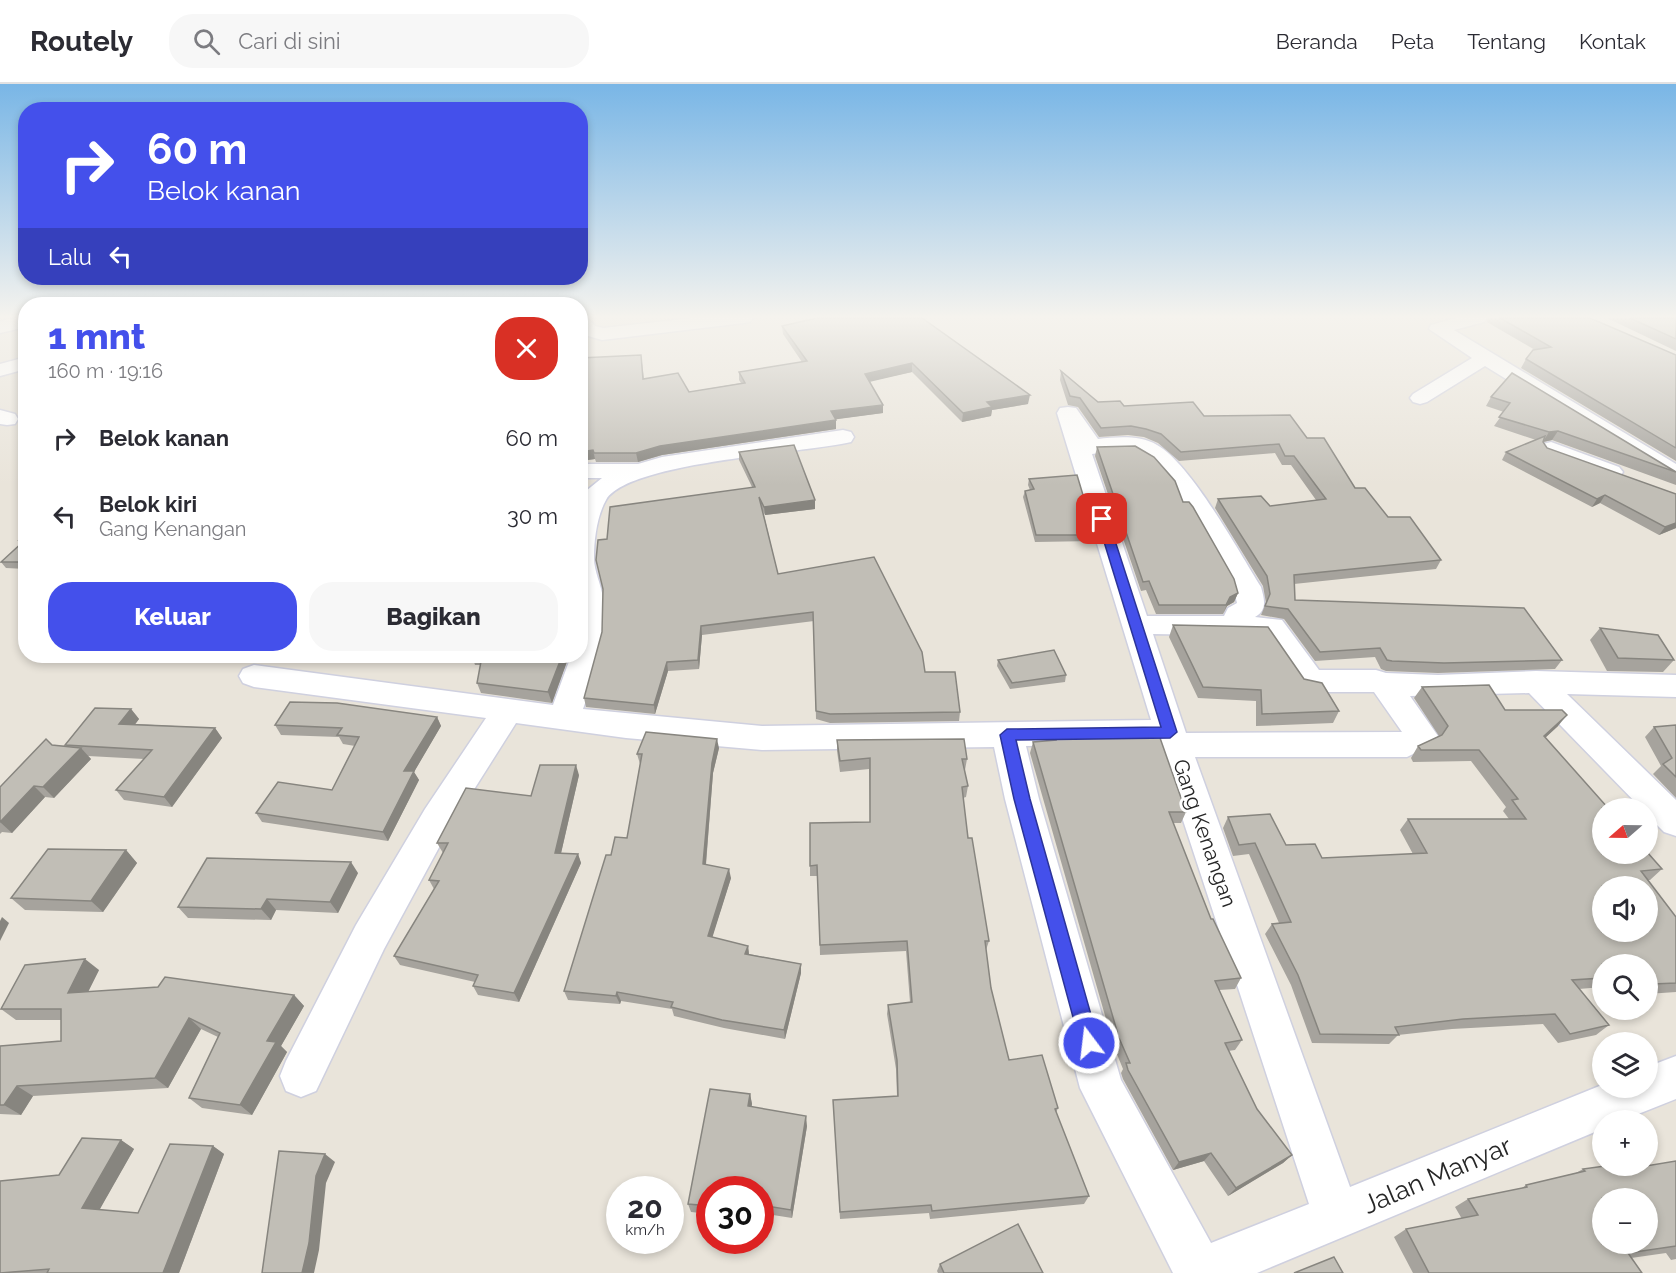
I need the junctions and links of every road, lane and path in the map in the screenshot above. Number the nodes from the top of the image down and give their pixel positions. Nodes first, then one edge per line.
1 (1460, 373) edge
2 (1514, 373) edge
3 (1420, 398) dead end
4 (843, 437) dead end
5 (1551, 449) edge
6 (636, 470) junction
7 (588, 471) edge
8 (1676, 474) edge
9 (1632, 479) edge
10 (1654, 487) edge
11 (1676, 495) edge
12 (588, 516) edge
13 (588, 592) edge
14 (1136, 625) junction
15 (1237, 625) junction
16 (588, 639) edge
17 (584, 663) edge
18 (254, 676) dead end
19 (1536, 682) junction
20 (1385, 684) junction
21 (1676, 687) edge
22 (507, 711) junction
23 (564, 718) junction
24 (1007, 735) junction
25 (1172, 739) junction
26 (1676, 822) edge
27 (300, 1076) dead end
28 (1676, 1077) edge
29 (1337, 1217) junction
30 (1199, 1273) edge

1 - 3 street
2 - 8 street
4 - 6 street
5 - 9 street
6 - 7 street
6 - 12 street
10 - 11 street
13 - 16 street
14 - 15 street
14 - 15 street, Gang Kenangan
14 - 25 street, Gang Kenangan
15 - 20 street
17 - 23 street
18 - 22 street
19 - 20 street
19 - 21 street
19 - 26 street
20 - 25 street
22 - 23 street
22 - 27 street
23 - 24 street
24 - 25 street
24 - 30 street
25 - 29 street, Gang Kenangan
28 - 29 street, Jalan Manyar
29 - 30 street, Jalan Manyar

